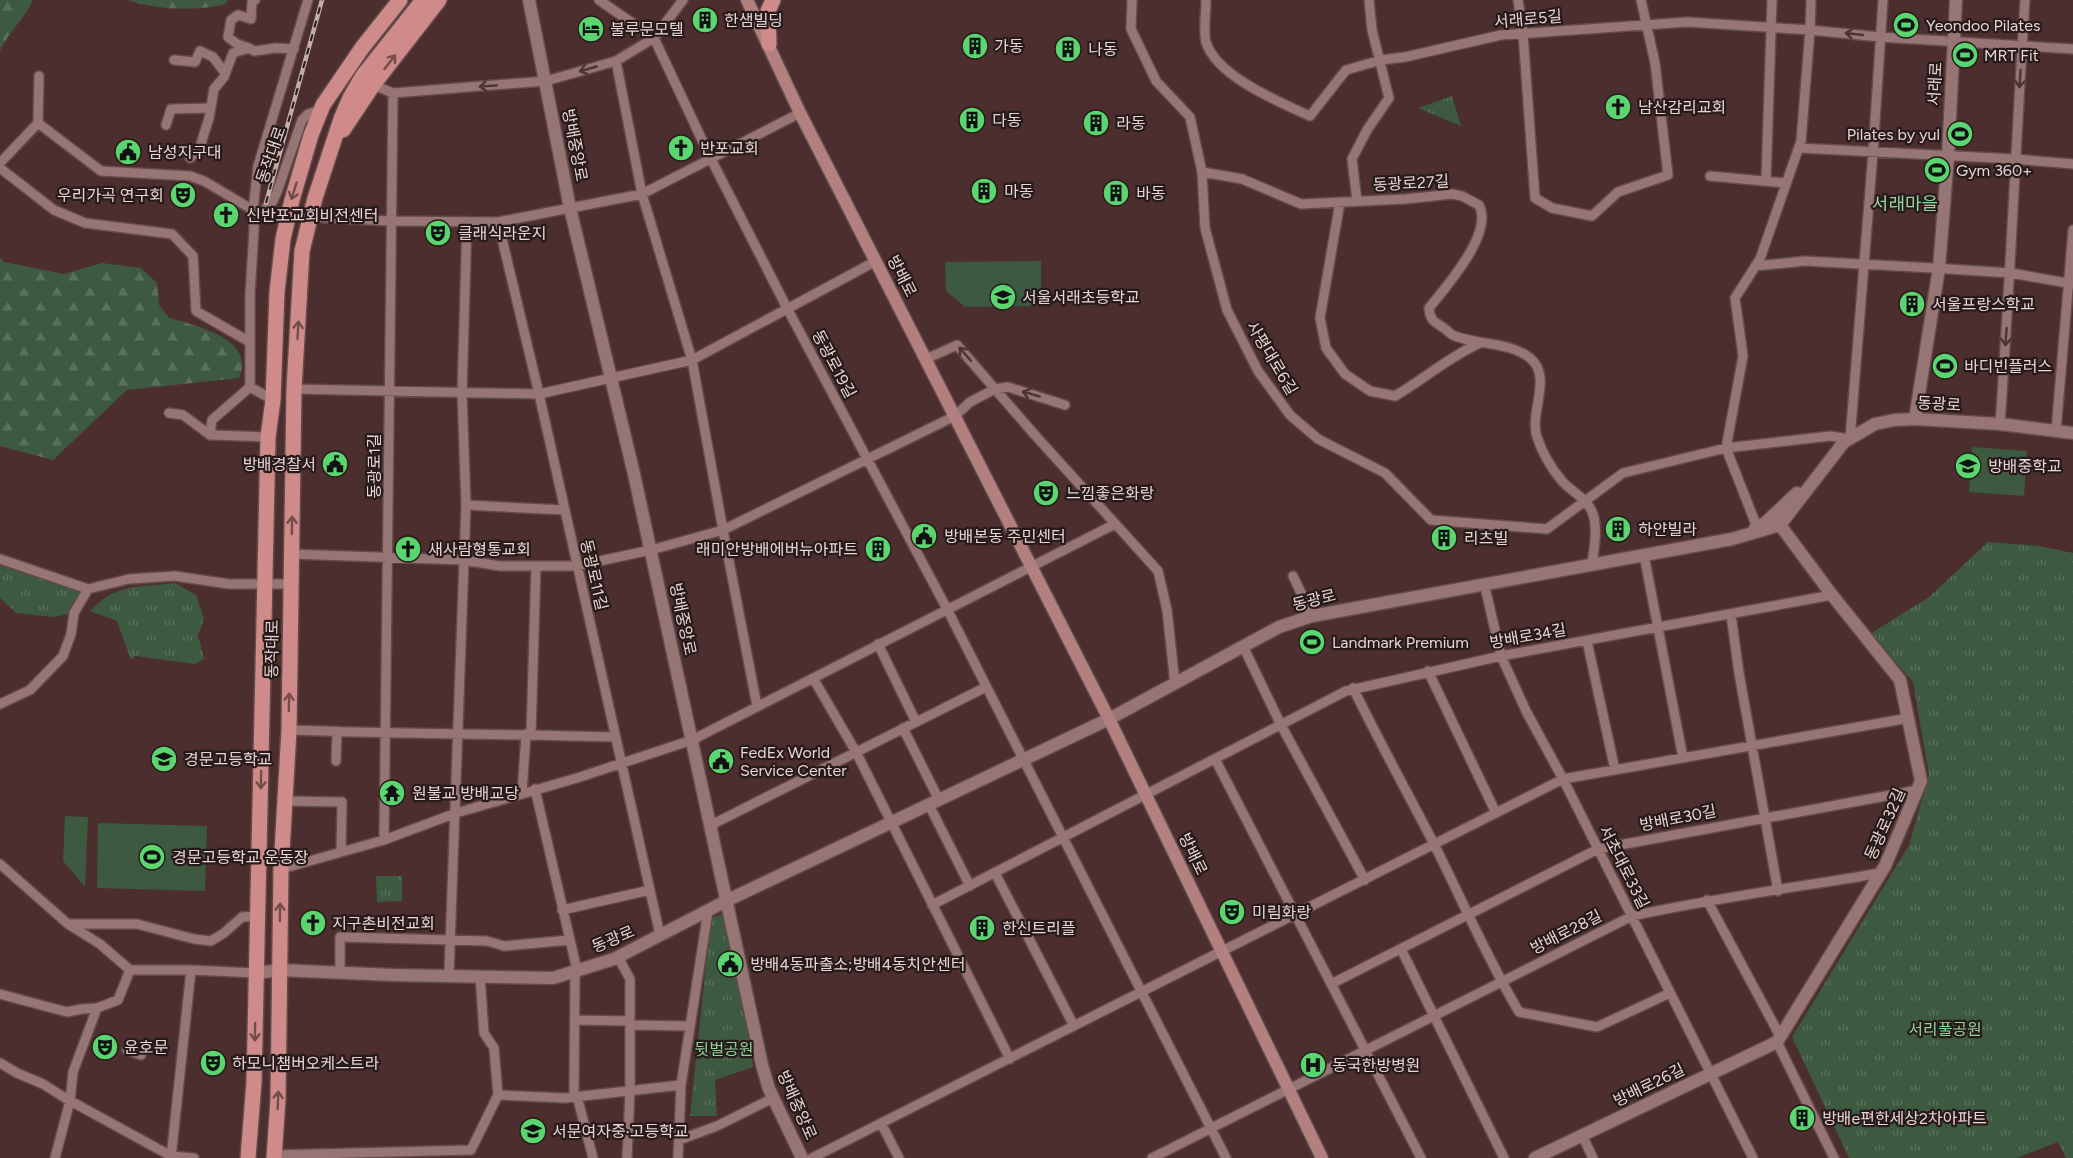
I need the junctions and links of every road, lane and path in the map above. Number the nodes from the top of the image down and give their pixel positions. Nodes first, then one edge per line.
1 (255, 0) edge
2 (308, 0) edge
3 (400, 0) edge
4 (423, 0) edge
5 (439, 0) edge
6 (530, 0) edge
7 (599, 0) edge
8 (683, 0) edge
9 (747, 0) edge
10 (773, 0) edge
11 (1132, 0) edge
12 (1206, 0) edge
13 (1369, 0) edge
14 (1518, 0) edge
15 (1641, 0) edge
16 (1772, 0) edge
17 (1811, 0) edge
18 (1883, 0) edge
19 (1956, 0) edge
20 (2025, 0) edge
21 (1648, 24) junction
22 (1772, 27) junction
23 (1810, 30) junction
24 (1523, 34) junction
25 (1880, 37) junction
26 (654, 38) junction
27 (1954, 41) junction
28 (769, 44) junction
29 (2022, 46) junction
30 (249, 48) junction
31 (294, 49) junction
32 (2073, 49) edge
33 (174, 60) dead end
34 (1381, 60) junction
35 (616, 61) junction
36 (225, 74) junction
37 (39, 76) dead end
38 (546, 81) junction
39 (373, 85) junction
40 (393, 93) junction
41 (211, 108) junction
42 (321, 110) junction
43 (800, 113) junction
44 (38, 123) junction
45 (166, 125) dead end
46 (311, 135) junction
47 (334, 145) junction
48 (1799, 148) junction
49 (1873, 152) junction
50 (1948, 156) junction
51 (190, 158) dead end
52 (711, 159) junction
53 (2015, 159) junction
54 (0, 163) edge
55 (2073, 164) edge
56 (0, 168) edge
57 (1202, 172) junction
58 (1710, 176) dead end
59 (1766, 181) junction
60 (1786, 183) junction
61 (642, 194) junction
62 (1357, 201) junction
63 (1340, 202) junction
64 (570, 208) junction
65 (253, 210) junction
66 (310, 217) junction
67 (390, 221) junction
68 (467, 222) junction
69 (498, 222) junction
70 (2073, 230) edge
71 (876, 261) junction
72 (1864, 265) junction
73 (1755, 267) junction
74 (1939, 268) junction
75 (2011, 273) junction
76 (2071, 284) edge
77 (787, 308) junction
78 (249, 341) junction
79 (1480, 343) junction
80 (926, 359) junction
81 (692, 360) junction
82 (613, 378) junction
83 (250, 387) junction
84 (294, 389) junction
85 (995, 389) junction
86 (389, 392) junction
87 (462, 393) junction
88 (539, 394) junction
89 (273, 400) junction
90 (1065, 405) dead end
91 (169, 413) dead end
92 (955, 416) junction
93 (1915, 419) junction
94 (2000, 424) junction
95 (2056, 431) junction
96 (2073, 434) edge
97 (210, 435) junction
98 (268, 436) junction
99 (1850, 439) junction
100 (1726, 448) junction
101 (869, 460) junction
102 (1822, 470) junction
103 (1584, 500) junction
104 (466, 505) junction
105 (564, 510) junction
106 (1115, 524) junction
107 (1780, 525) junction
108 (1757, 527) junction
109 (723, 530) junction
110 (1732, 539) junction
111 (651, 550) junction
112 (291, 554) junction
113 (1644, 555) junction
114 (389, 558) junction
115 (0, 559) edge
116 (463, 560) junction
117 (1592, 564) junction
118 (536, 566) junction
119 (1032, 566) junction
120 (576, 567) junction
121 (1293, 576) dead end
122 (1484, 583) junction
123 (291, 584) junction
124 (266, 585) junction
125 (88, 589) junction
126 (1832, 595) junction
127 (947, 609) junction
128 (1731, 615) junction
129 (1312, 616) junction
130 (1658, 628) junction
131 (1587, 641) junction
132 (879, 644) junction
133 (1243, 646) junction
134 (1501, 656) junction
135 (1428, 671) junction
136 (813, 678) junction
137 (1174, 684) junction
138 (986, 687) junction
139 (1353, 688) junction
140 (0, 704) edge
141 (757, 706) junction
142 (1909, 718) junction
143 (1109, 719) junction
144 (916, 722) junction
145 (1281, 725) junction
146 (903, 728) junction
147 (289, 730) junction
148 (337, 732) junction
149 (385, 733) junction
150 (529, 734) junction
151 (457, 735) junction
152 (615, 736) junction
153 (692, 740) junction
154 (1752, 745) junction
155 (856, 752) junction
156 (1683, 758) junction
157 (1215, 759) junction
158 (1024, 760) junction
159 (336, 761) dead end
160 (621, 764) junction
161 (1615, 770) junction
162 (1563, 779) junction
163 (535, 789) junction
164 (1918, 790) junction
165 (522, 793) junction
166 (1146, 795) junction
167 (285, 801) junction
168 (934, 802) junction
169 (456, 813) junction
170 (1496, 813) junction
171 (1765, 818) junction
172 (892, 822) junction
173 (711, 825) junction
174 (1064, 838) junction
175 (384, 840) junction
176 (1434, 845) junction
177 (1598, 849) junction
178 (341, 852) junction
179 (0, 864) edge
180 (281, 869) junction
181 (995, 873) junction
182 (1881, 873) junction
183 (1365, 880) junction
184 (970, 885) junction
185 (650, 890) junction
186 (1778, 891) junction
187 (728, 900) junction
188 (1707, 900) junction
189 (932, 905) junction
190 (562, 910) junction
191 (708, 911) junction
192 (1295, 915) junction
193 (1468, 915) junction
194 (258, 916) junction
195 (1632, 916) junction
196 (71, 924) junction
197 (660, 935) junction
198 (451, 940) junction
199 (570, 940) junction
200 (1401, 949) junction
201 (1222, 953) junction
202 (618, 957) junction
203 (130, 970) junction
204 (191, 970) junction
205 (279, 970) junction
206 (340, 971) junction
207 (576, 971) junction
208 (257, 973) junction
209 (449, 974) junction
210 (480, 976) junction
211 (1501, 981) junction
212 (1331, 984) junction
213 (1142, 992) junction
214 (1670, 993) junction
215 (0, 994) edge
216 (97, 1008) junction
217 (1434, 1015) junction
218 (574, 1020) junction
219 (630, 1023) junction
220 (690, 1026) junction
221 (1074, 1026) junction
222 (1778, 1039) junction
223 (1365, 1049) junction
224 (127, 1050) dead end
225 (141, 1055) dead end
226 (1010, 1059) junction
227 (0, 1063) edge
228 (1710, 1074) junction
229 (681, 1085) junction
230 (1287, 1088) junction
231 (630, 1091) junction
232 (498, 1095) junction
233 (576, 1096) junction
234 (773, 1098) junction
235 (70, 1101) junction
236 (881, 1124) junction
237 (1211, 1128) junction
238 (1581, 1135) junction
239 (679, 1140) junction
240 (274, 1156) edge
241 (338, 1156) edge
242 (171, 1157) edge
243 (55, 1158) edge
244 (194, 1158) edge
245 (248, 1158) edge
246 (593, 1158) edge
247 (627, 1158) edge
248 (678, 1158) edge
249 (802, 1158) edge
250 (812, 1158) edge
251 (899, 1158) edge
252 (1152, 1158) edge
253 (1226, 1158) edge
254 (1322, 1158) edge
255 (1421, 1158) edge
256 (1504, 1158) edge
257 (1535, 1158) edge
258 (1593, 1158) edge
259 (1753, 1158) edge
260 (1834, 1158) edge

1 - 30 street
2 - 31 street
3 - 42 main road, 동작대로
4 - 47 main road, 동작대로
39 -> 5 main road, 동작대로
6 - 38 street, 방배중앙로
7 - 26 street
8 - 26 street
9 - 28 main road, 방배로
10 - 28 main road
11 - 57 street, 사평대로6길
12 - 34 street, 서래로5길
13 - 34 street
14 - 24 street
15 - 21 street
16 - 22 street
17 - 23 street
18 - 25 street
19 - 27 street, 서래로
20 - 29 street
21 - 22 street, 서래로5길
21 - 24 street, 서래로5길
21 - 24 street
22 - 23 street, 서래로5길
22 - 59 street
25 -> 23 street, 서래로5길
23 - 48 street
24 - 34 street, 서래로5길
25 - 27 street, 서래로5길
25 - 49 street
26 - 35 street
26 - 52 street, 동광로19길
27 - 29 street, 서래로5길
27 - 50 street, 서래로
28 - 43 main road, 방배로
29 - 32 street, 서래로5길
29 -> 53 street
30 - 31 street
30 - 36 street
31 - 65 street
33 - 36 street
34 - 62 street
35 -> 38 street
35 - 61 street
36 - 41 street
37 - 44 street
38 -> 40 street
38 - 64 street, 방배중앙로
39 - 40 street
39 - 47 main road, 동작대로
40 - 67 street, 동광로1길
41 - 45 street
41 - 51 street
42 - 46 main road, 동작대로
42 - 65 street, 동작대로
43 - 52 street
43 - 71 main road, 방배로
44 - 54 street
44 - 65 street
46 - 47 main road
46 -> 89 main road, 동작대로
47 - 66 main road, 동작대로
48 - 49 street
48 - 60 street
49 - 50 street
49 - 72 street
50 - 53 street
50 - 74 street, 서래로
52 - 61 street
52 - 77 street, 동광로19길
53 - 55 street
53 - 75 street
56 - 78 street
57 - 63 street, 동광로27길
57 - 103 street, 사평대로6길
58 - 59 street
59 - 60 street
60 - 73 street
61 - 64 street
61 - 81 street
62 - 63 street, 동광로27길
62 - 79 street, 동광로27길
63 - 79 street
64 - 69 street
64 - 82 street, 방배중앙로
65 - 78 street
66 - 67 street
84 -> 66 main road, 동작대로
67 - 68 street
67 - 86 street, 동광로1길
68 - 69 street
68 - 87 street
69 - 88 street, 동광로11길
70 - 76 street
71 - 77 street
71 - 80 main road, 방배로
72 - 73 street
72 - 74 street
72 - 99 street
73 - 100 street
74 - 75 street
74 - 93 street, 서래로
75 - 76 street
75 -> 94 street
76 - 95 street
77 - 81 street
77 - 101 street, 동광로19길
78 - 83 street
79 - 103 street, 동광로27길
85 -> 80 street
80 - 92 main road, 방배로
81 - 82 street
81 - 109 street
82 - 88 street
82 - 111 street, 방배중앙로
83 - 89 street
83 - 97 street
84 - 86 street
112 -> 84 main road, 동작대로
90 -> 85 street
85 - 92 street
85 - 106 street
86 - 87 street
86 - 114 street, 동광로1길
87 - 88 street
87 - 104 street
88 - 105 street, 동광로11길
89 - 98 main road, 동작대로
91 - 97 street
92 - 101 street
92 - 119 main road, 방배로
93 - 94 street, 동광로
93 - 99 street, 동광로
94 - 95 street, 동광로
95 - 96 street, 동광로
97 - 98 street
98 - 124 main road, 동작대로
99 - 100 street, 사평대로6길
99 - 102 street, 동광로
100 - 103 street, 사평대로6길
100 - 108 street
101 - 109 street
101 - 127 street, 동광로19길
102 - 107 street, 동광로
102 - 108 street, 동광로
103 - 117 street, 동광로27길
104 - 105 street
104 - 116 street
105 - 120 street, 동광로11길
106 - 119 street
106 - 137 street
107 - 110 street, 동광로
107 - 126 street, 동광로32길
108 - 110 street, 동광로
109 - 111 street
109 - 141 street
110 - 113 street, 동광로
111 - 120 street
111 - 153 street, 방배중앙로
112 - 114 street
112 - 123 main road, 동작대로
113 - 117 street, 동광로
113 - 130 street
114 - 116 street
114 - 149 street, 동광로1길
115 - 125 street
116 - 118 street
116 - 151 street
117 - 122 street, 동광로
118 - 120 street
118 - 150 street
119 - 127 street
119 - 143 main road, 방배로
120 - 152 street, 동광로11길
121 - 129 street
122 - 129 street, 동광로
122 - 134 street, 서초대로33길
123 - 124 street
147 -> 123 main road, 동작대로
124 - 125 street
124 -> 194 main road, 동작대로
125 - 140 street
126 - 128 street, 방배로34길
126 - 142 street, 동광로32길
127 - 132 street
127 - 138 street, 동광로19길
128 - 130 street, 방배로34길
128 - 154 street
129 - 133 street, 동광로
130 - 131 street, 방배로34길
130 - 156 street
131 - 134 street, 방배로34길
131 - 161 street
132 - 136 street
132 - 144 street
133 - 137 street, 동광로
133 - 145 street
134 - 135 street, 방배로34길
134 - 162 street, 서초대로33길
135 - 139 street, 방배로34길
135 - 170 street
136 - 141 street
136 - 155 street
137 - 143 street, 동광로
138 - 144 street
138 - 158 street, 동광로19길
139 - 145 street, 방배로34길
139 - 176 street
141 - 153 street
142 - 154 street
142 - 164 street, 동광로32길
143 - 158 street, 동광로
143 - 166 main road, 방배로
144 - 146 street
145 - 157 street, 방배로34길
145 - 183 street
146 - 155 street
146 - 168 street
147 - 148 street
147 - 167 main road, 동작대로
148 - 149 street
148 - 159 street
149 - 151 street
149 - 175 street, 동광로1길
150 - 151 street
150 - 152 street
150 - 165 street
151 - 169 street
152 - 160 street, 동광로11길
153 - 160 street
153 - 173 street, 방배중앙로
154 - 156 street
154 - 171 street
155 - 172 street
155 - 173 street
156 - 161 street
157 - 166 street, 방배로34길
157 - 192 street
158 - 168 street, 동광로
158 - 174 street, 동광로19길
160 - 163 street
160 - 185 street, 동광로11길
161 - 162 street
162 - 170 street
162 - 177 street, 서초대로33길
163 - 165 street
163 - 190 street
164 - 171 street, 방배로30길
164 - 182 street, 동광로32길
165 - 169 street
166 - 174 street, 방배로34길
166 - 201 main road, 방배로
167 - 178 street
167 - 180 main road, 동작대로
168 - 172 street, 동광로
168 - 184 street
169 - 175 street
169 - 198 street
170 - 176 street
171 - 177 street, 방배로30길
171 - 186 street
172 - 187 street, 동광로
172 - 189 street
173 - 187 street, 방배중앙로
174 - 181 street, 방배로34길
174 - 213 street, 동광로19길
175 - 178 street
176 - 183 street
176 - 193 street
177 - 193 street, 방배로30길
177 - 195 street, 서초대로33길
178 - 180 street
179 - 196 street
205 -> 180 main road, 동작대로
181 - 184 street, 방배로34길
181 - 221 street
182 - 186 street, 방배로28길
182 - 222 street, 동광로32길
183 - 192 street
184 - 189 street, 방배로34길
185 - 190 street
185 - 197 street, 동광로11길
186 - 188 street, 방배로28길
187 - 191 street, 동광로
187 - 234 street, 방배중앙로
188 - 195 street, 방배로28길
188 - 222 street
189 - 226 street
190 - 199 street
191 - 197 street, 동광로
191 - 220 street
192 - 201 street
192 - 212 street
193 - 200 street, 방배로30길
193 - 211 street
194 - 196 street
194 - 208 main road, 동작대로
195 - 211 street, 방배로28길
195 - 214 street, 서초대로33길
196 - 203 street
197 - 202 street, 동광로
198 - 199 street
198 - 206 street
198 - 209 street
199 - 207 street
200 - 212 street, 방배로30길
200 - 217 street
201 - 213 street
201 - 230 main road, 방배로
202 - 207 street, 동광로
202 - 219 street
203 - 204 street
203 - 216 street
204 - 208 street
204 - 242 street
205 - 206 street, 동광로
205 - 208 street, 동광로
240 -> 205 main road, 동작대로
206 - 209 street, 동광로
207 - 210 street, 동광로
207 - 218 street
208 -> 245 main road, 동작대로
209 - 210 street, 동광로
210 - 232 street
211 - 214 street
211 - 217 street, 방배로28길
212 - 223 street
213 - 221 street
213 - 237 street, 동광로19길
214 - 228 street, 서초대로33길
215 - 216 street
216 - 235 street
217 - 223 street, 방배로28길
217 - 256 street
218 - 219 street
218 - 233 street
219 - 220 street
219 - 231 street
220 - 229 street
221 - 226 street
222 - 228 street, 방배로26길
222 - 260 street
223 - 230 street, 방배로28길
223 - 255 street
224 - 225 street
226 - 236 street
227 - 235 street
228 - 238 street, 방배로26길
228 - 259 street, 서초대로33길
229 - 231 street
229 - 239 street
230 - 237 street, 방배로28길
230 - 254 main road, 방배로
231 - 233 street
231 - 247 street
232 - 233 street
232 - 241 street
233 - 246 street
234 - 239 street
234 - 249 street, 방배중앙로
235 - 242 street
235 - 243 street
236 - 250 street
236 - 251 street
237 - 252 street, 방배로28길
237 - 253 street, 동광로19길
238 - 257 street, 방배로26길
238 - 258 street
239 - 248 street
240 - 241 street
242 - 244 street

